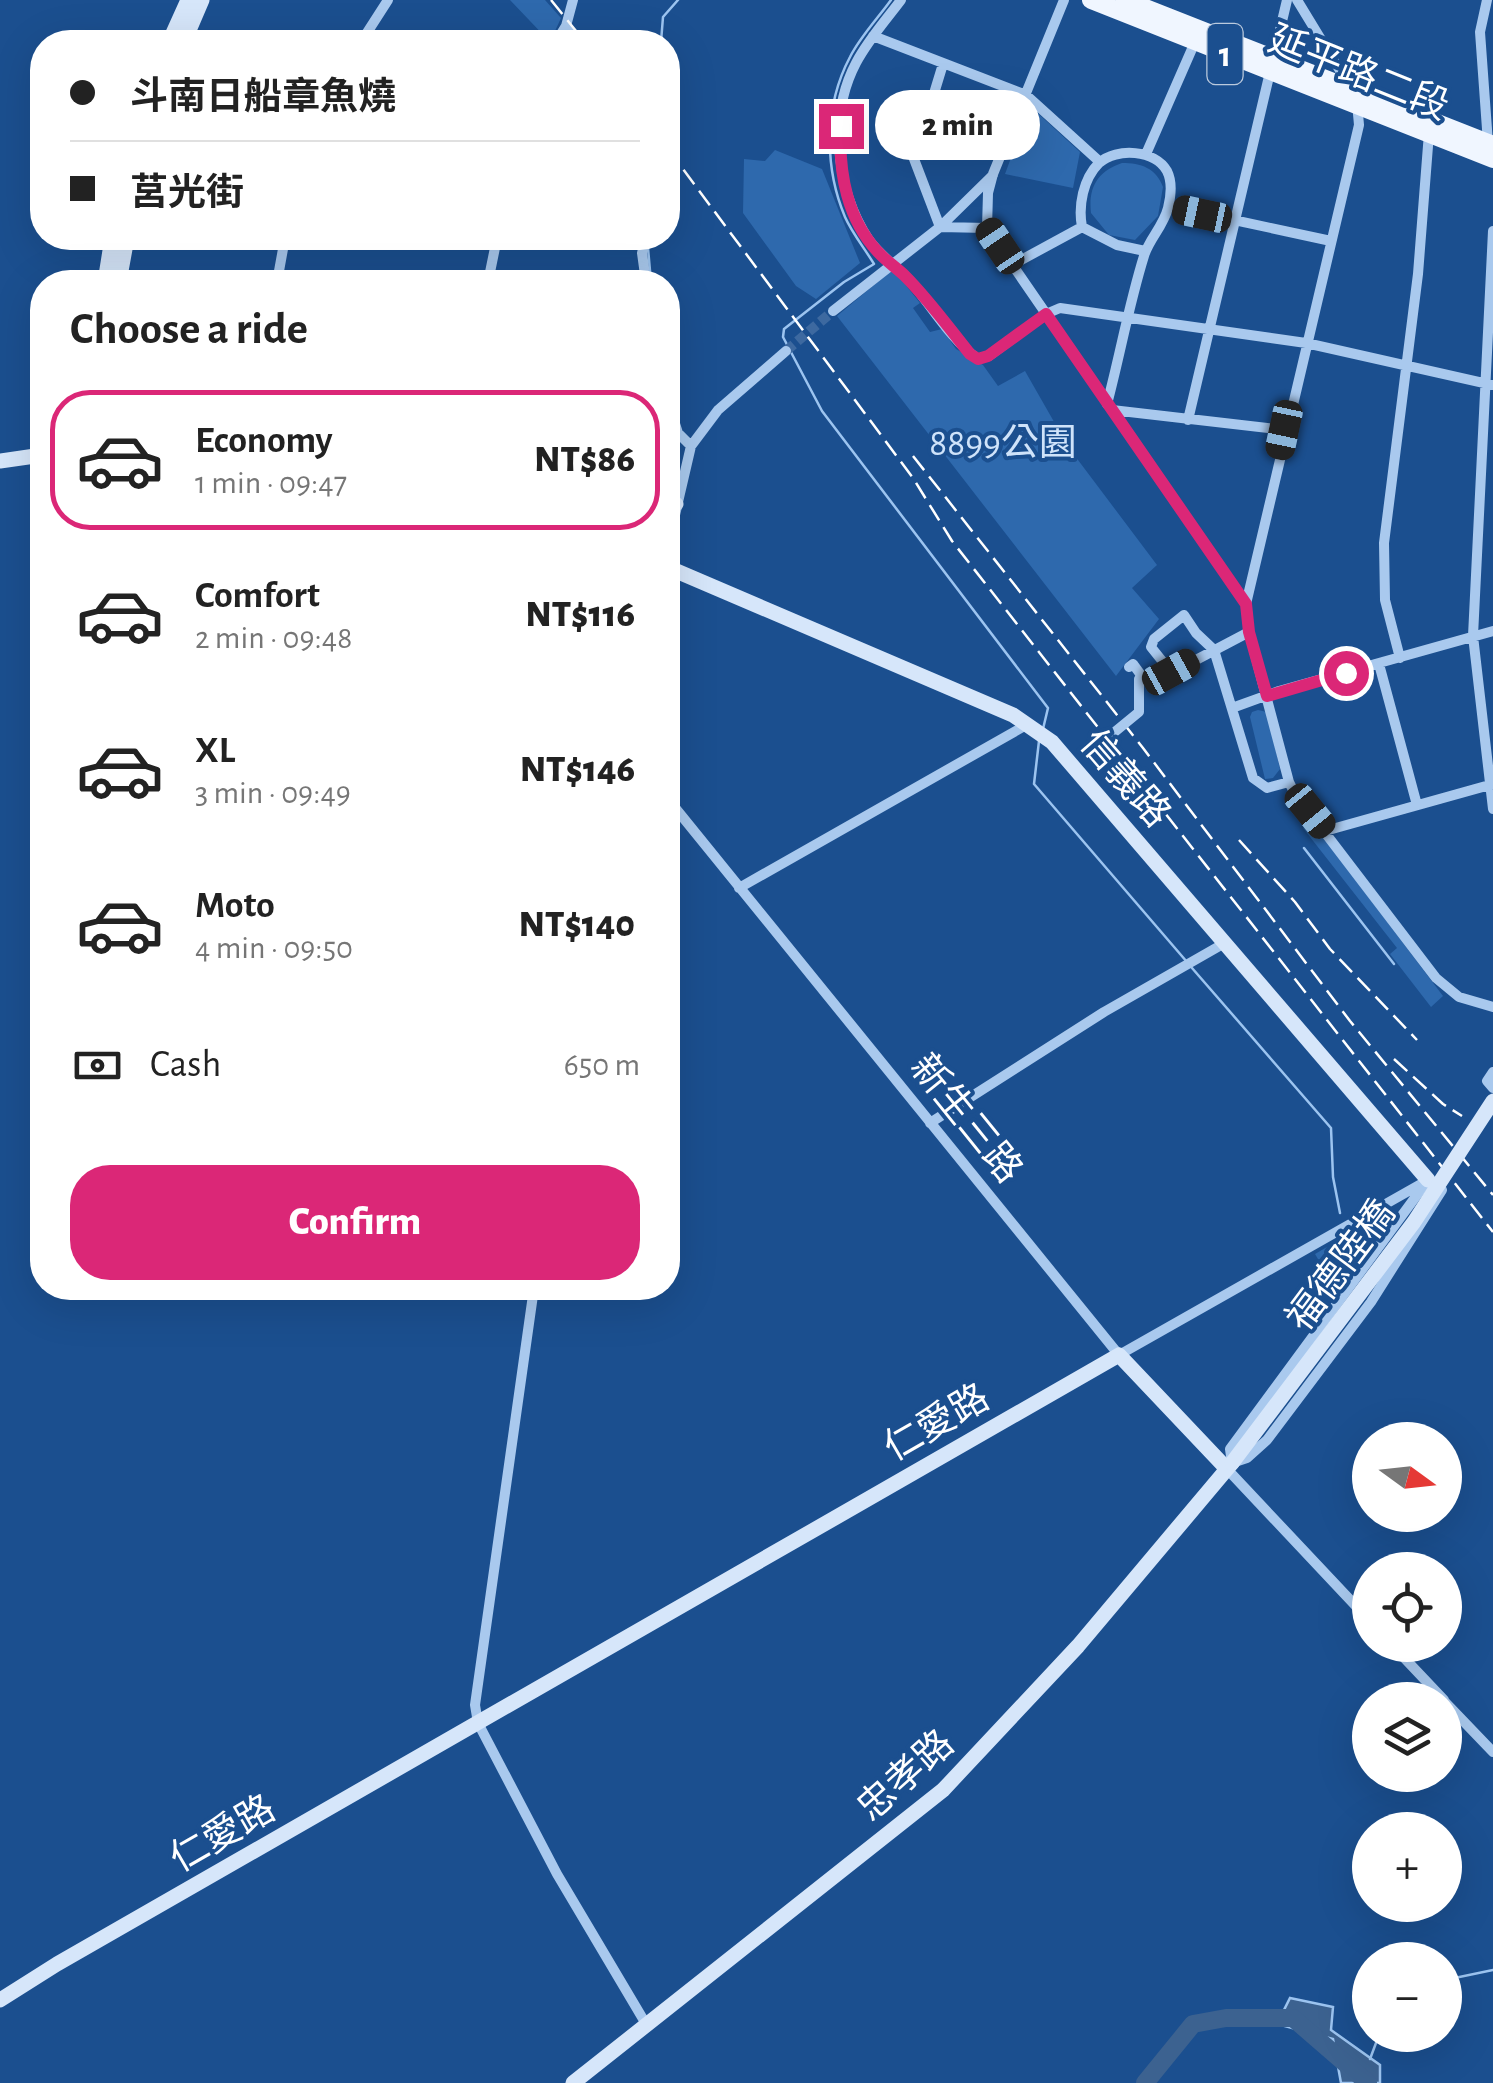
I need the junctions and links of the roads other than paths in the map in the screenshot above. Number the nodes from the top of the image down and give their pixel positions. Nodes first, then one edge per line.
1 (188, 0) edge
2 (202, 0) edge
3 (388, 0) edge
4 (573, 0) edge
5 (902, 0) edge
6 (1064, 0) edge
7 (1091, 0) edge
8 (1125, 0) edge
9 (1287, 0) edge
10 (1297, 0) edge
11 (1488, 6) edge
12 (566, 26) junction
13 (174, 30) edge
14 (189, 30) edge
15 (369, 30) edge
16 (564, 30) edge
17 (569, 30) edge
18 (873, 36) junction
19 (1195, 42) junction
20 (943, 64) junction
21 (1271, 65) junction
22 (1026, 95) junction
23 (1355, 99) junction
24 (1431, 129) junction
25 (1492, 150) edge
26 (1146, 154) junction
27 (1100, 162) junction
28 (993, 174) junction
29 (1168, 206) junction
30 (1236, 221) junction
31 (940, 227) junction
32 (1082, 227) junction
33 (987, 228) junction
34 (1493, 231) edge
35 (1330, 242) junction
36 (1145, 251) junction
37 (891, 264) junction
38 (1012, 265) junction
39 (833, 311) tunnel mouth
40 (1046, 314) junction
41 (1130, 318) junction
42 (1211, 330) junction
43 (1306, 343) junction
44 (786, 351) tunnel mouth
45 (1407, 365) junction
46 (1489, 384) edge
47 (1109, 408) junction
48 (1188, 420) junction
49 (1284, 430) junction
50 (680, 435) edge
51 (691, 446) junction
52 (30, 457) edge
53 (0, 461) edge
54 (680, 481) edge
55 (680, 573) edge
56 (1246, 604) junction
57 (1493, 631) edge
58 (1249, 632) junction
59 (1473, 636) junction
60 (1214, 650) junction
61 (1400, 658) junction
62 (1378, 664) junction
63 (1129, 666) dead end
64 (1171, 672) junction
65 (1138, 679) dead end
66 (1267, 696) junction
67 (1232, 708) junction
68 (1028, 723) junction
69 (1100, 744) dead end
70 (1289, 782) junction
71 (1492, 784) edge
72 (1416, 804) junction
73 (1493, 809) edge
74 (680, 814) edge
75 (1325, 831) junction
76 (739, 888) junction
77 (1223, 944) junction
78 (1493, 1008) edge
79 (1493, 1072) edge
80 (1493, 1088) edge
81 (1493, 1100) edge
82 (930, 1122) junction
83 (1428, 1180) junction
84 (532, 1300) edge
85 (1119, 1355) junction
86 (1229, 1466) junction
87 (1352, 1601) edge
88 (1408, 1662) edge
89 (1426, 1682) edge
90 (1462, 1720) edge
91 (478, 1723) junction
92 (1493, 1752) edge
93 (0, 2000) edge
94 (646, 2024) junction
95 (573, 2083) edge

1 - 13 main road
2 - 14 main road
3 - 15 street
4 - 12 street
5 - 18 street
6 - 22 street
7 - 19 main road, 延平路二段 / 1
8 - 21 main road, 延平路二段 / 1
9 - 21 street
10 - 23 street
11 - 25 street
12 - 16 street
12 - 17 street
18 - 20 street
18 - 37 street
19 - 21 main road, 延平路二段 / 1
19 - 26 street
20 - 22 street
20 - 31 street
21 - 23 main road, 延平路二段 / 1
21 - 30 street
22 - 27 street
22 - 28 street
23 - 24 main road, 延平路二段 / 1
23 - 35 street
24 - 25 main road, 延平路二段 / 1
24 - 45 street
26 - 27 street
26 - 29 street
27 - 32 street
28 - 31 street
28 - 33 street
29 - 30 street
29 - 36 street
30 - 35 street
30 - 42 street
31 - 33 street
31 - 37 street
32 - 36 street
32 - 38 street
33 - 38 street
34 - 46 street
35 - 43 street
36 - 41 street
37 - 39 street
37 - 40 street
38 - 40 street
40 - 41 street
40 - 47 street
41 - 42 street
41 - 47 street
42 - 43 street
42 - 48 street
43 - 45 street
43 - 49 street
44 - 51 street
45 - 46 street
45 - 61 street
46 - 59 street
47 - 48 street
47 - 56 street
48 - 49 street
49 - 56 street
50 - 51 street
51 - 54 street
52 - 53 main road
55 - 68 main road, 信義路
56 - 58 street
57 - 59 street
58 - 60 street
58 - 66 street
59 - 61 street
59 - 71 street
60 - 64 street
60 - 64 street
60 - 67 street
61 - 62 street
62 - 66 street
62 - 72 street
63 - 64 street
65 - 69 street, bridge
66 - 67 street
66 - 70 street
67 - 70 street
68 - 76 street
68 - 77 main road, 信義路
70 - 75 street
71 - 72 street
71 - 73 street
72 - 75 street
74 - 76 street, 新生三路
75 - 78 street
76 - 82 street, 新生三路
77 - 82 street
77 - 83 main road, 信義路
79 - 80 street
81 - 86 main road, 福德陸橋, bridge
82 - 85 street, 新生三路
83 - 85 street, 仁愛路
83 - 86 street, 忠孝路
83 - 86 street, 忠孝路
84 - 91 street
85 - 86 main road, 新生三路
85 - 91 main road, 仁愛路
86 - 87 street
86 - 94 main road, 忠孝路
88 - 89 street
90 - 92 street
91 - 93 main road, 仁愛路
91 - 94 street
94 - 95 main road, 忠孝路

